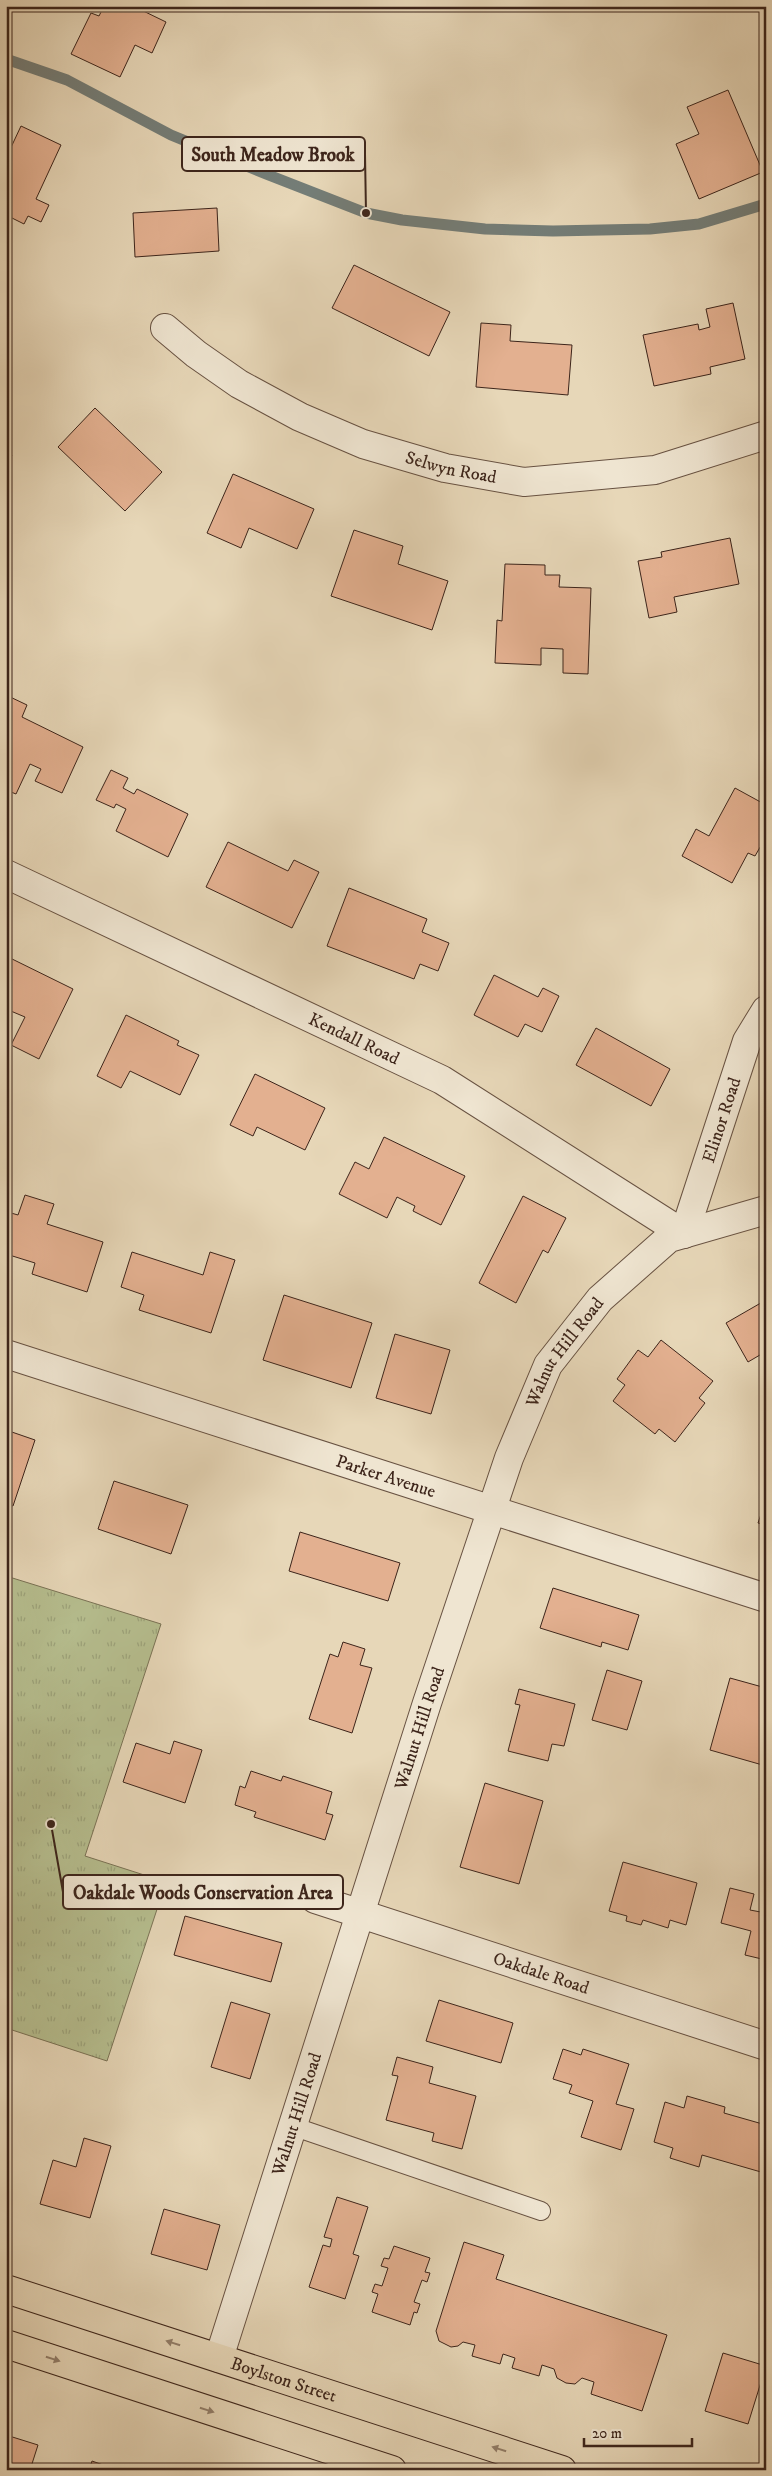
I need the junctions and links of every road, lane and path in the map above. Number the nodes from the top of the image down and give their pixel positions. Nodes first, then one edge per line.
1 (165, 328) dead end
2 (766, 435) edge
3 (6, 874) edge
4 (766, 1010) edge
5 (766, 1210) edge
6 (684, 1234) junction
7 (6, 1354) edge
8 (491, 1510) junction
9 (766, 1598) edge
10 (315, 1899) dead end
11 (359, 1914) junction
12 (766, 2046) edge
13 (292, 2126) junction
14 (541, 2210) dead end
15 (6, 2289) edge
16 (6, 2344) edge
17 (219, 2358) junction
18 (392, 2470) edge
19 (562, 2470) edge

1 - 2 street, Selwyn Road
3 - 6 street, Kendall Road
4 - 6 street, Elinor Road
5 - 6 street, Walnut Hill Road
6 - 8 street, Walnut Hill Road
7 - 8 street, Parker Avenue
8 - 9 street, Parker Avenue
8 - 11 street, Walnut Hill Road
10 - 11 street, Oakdale Road
11 - 12 street, Oakdale Road
11 - 13 street, Walnut Hill Road
13 - 14 lane
13 - 17 street, Walnut Hill Road
17 -> 15 highway, Boylston Street
16 -> 18 highway
19 -> 17 highway, Boylston Street

